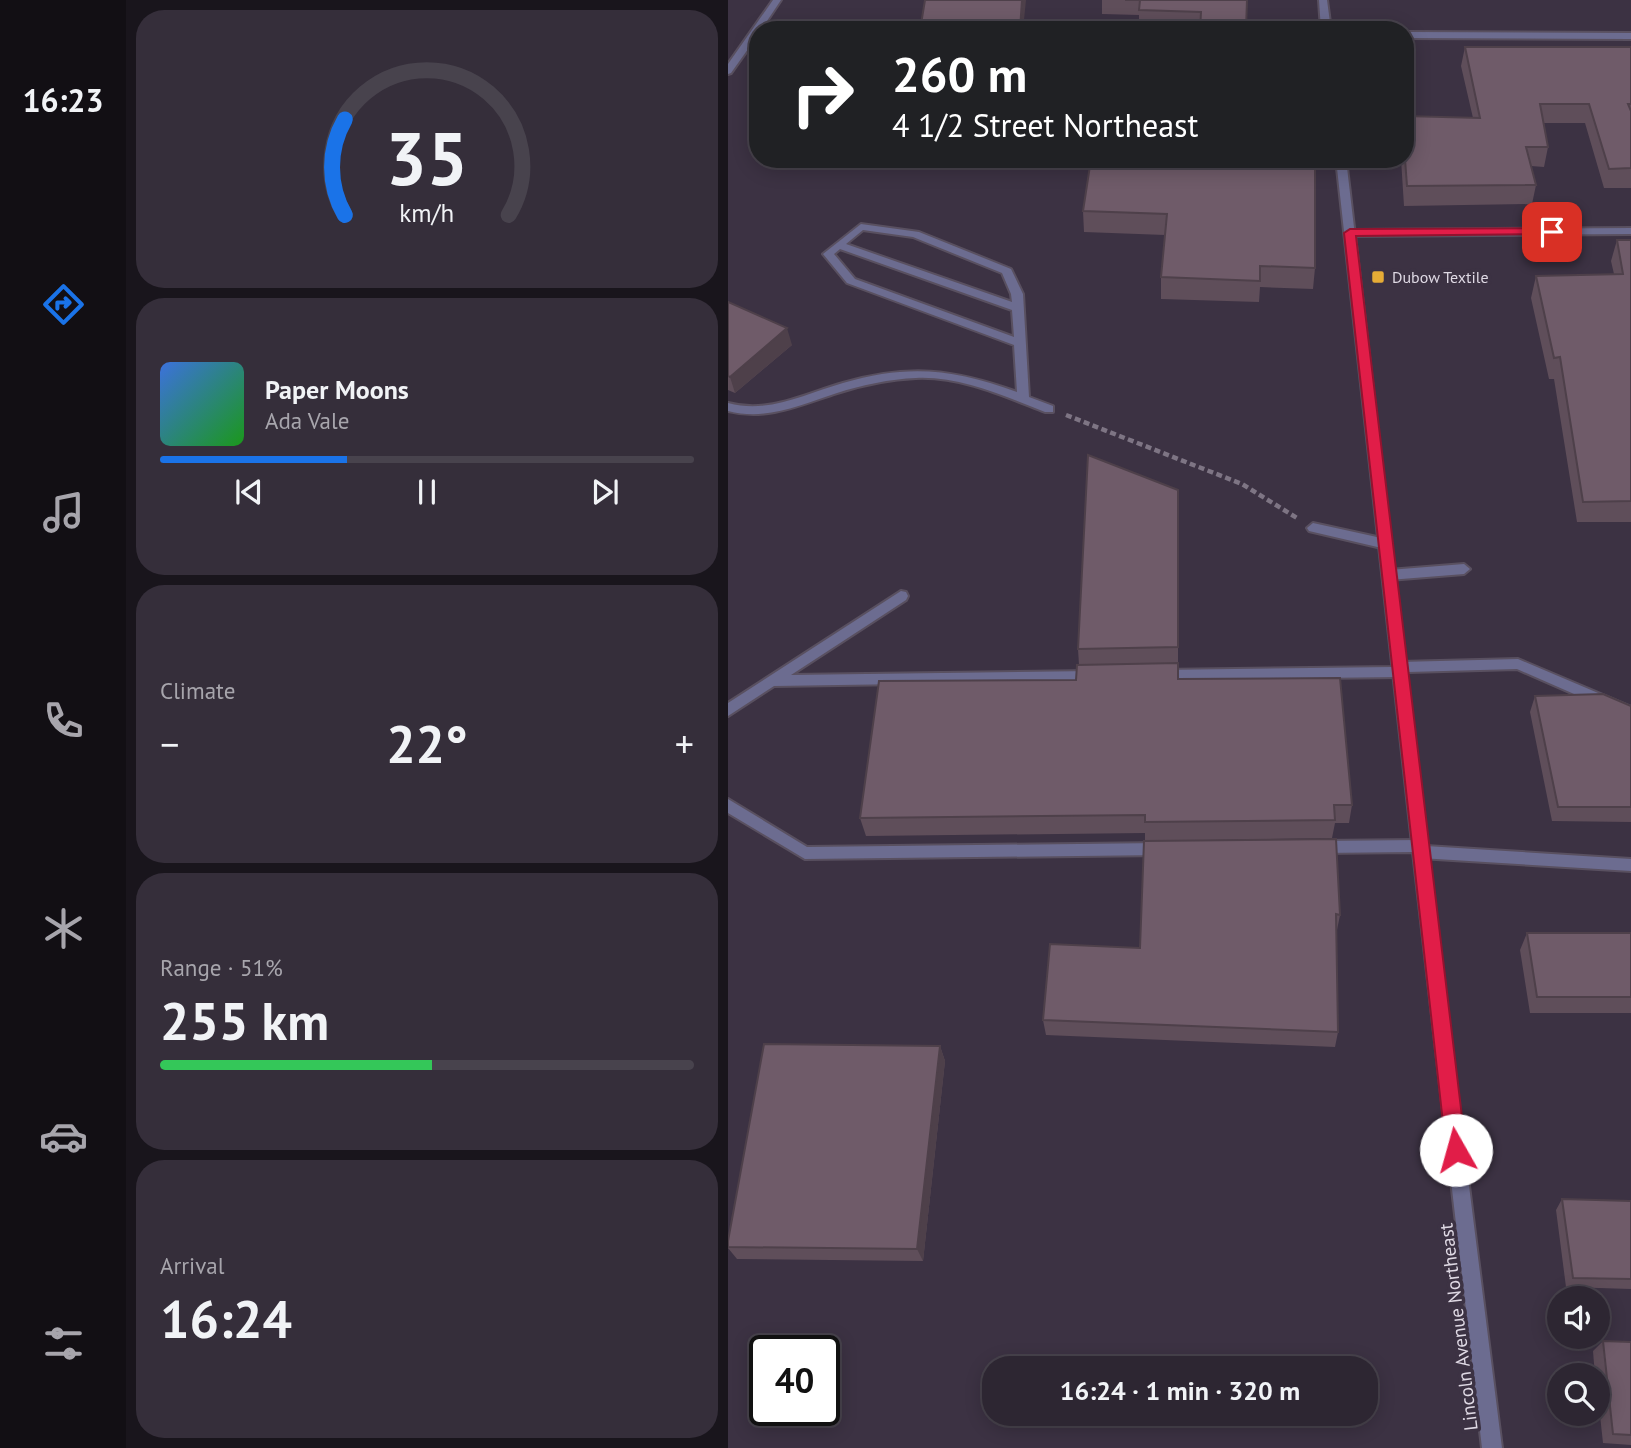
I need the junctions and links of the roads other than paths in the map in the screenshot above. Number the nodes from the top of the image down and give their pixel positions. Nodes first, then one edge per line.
1 (777, 0) edge
2 (1323, 0) edge
3 (763, 21) edge
4 (1325, 21) edge
5 (1414, 35) edge
6 (1631, 36) edge
7 (749, 41) edge
8 (728, 71) edge
9 (1342, 168) edge
10 (1631, 231) edge
11 (1350, 233) junction
12 (838, 245) junction
13 (1018, 308) junction
14 (1020, 343) junction
15 (1023, 399) junction
16 (728, 407) edge
17 (1049, 409) road end
18 (1313, 528) road end
19 (1386, 544) junction
20 (1464, 569) dead end
21 (1389, 575) junction
22 (901, 596) dead end
23 (1400, 670) junction
24 (1102, 676) edge
25 (1143, 676) edge
26 (773, 681) junction
27 (728, 710) edge
28 (1631, 713) edge
29 (728, 805) edge
30 (1307, 848) edge
31 (1182, 849) edge
32 (1419, 849) junction
33 (1631, 864) edge
34 (1492, 1448) edge

1 - 3 street
2 - 4 street
5 - 6 street
7 - 8 street
9 - 11 street, Lincoln Avenue Northeast
10 - 11 street
11 - 19 street, Lincoln Avenue Northeast
12 - 13 street
12 - 13 street
12 - 14 street
13 - 14 street
14 - 15 street
15 - 16 street
15 - 17 street
18 - 19 street
19 - 21 street, Lincoln Avenue Northeast
20 - 21 street
21 - 23 street, Lincoln Avenue Northeast
22 - 26 street
23 - 25 street
23 - 28 street
23 - 32 street, Lincoln Avenue Northeast
24 - 26 street
26 - 27 street
29 - 31 street
30 - 32 street
32 - 33 street
32 - 34 street, Lincoln Avenue Northeast

